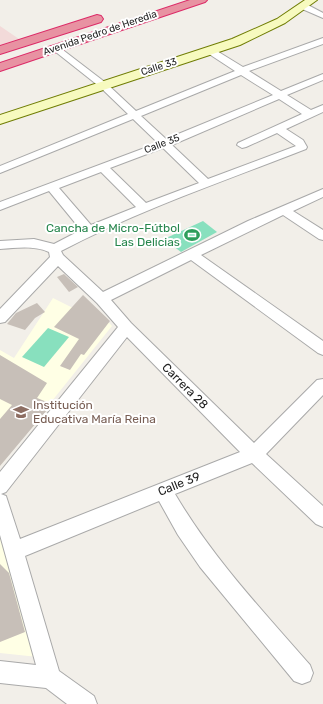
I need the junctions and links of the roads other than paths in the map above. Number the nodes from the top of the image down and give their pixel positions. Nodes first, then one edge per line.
1 (166, 0) edge
2 (200, 0) edge
3 (308, 3) edge
4 (151, 4) dead end
5 (108, 16) dead end
6 (323, 16) edge
7 (323, 41) edge
8 (56, 48) junction
9 (0, 50) edge
10 (209, 50) junction
11 (0, 67) edge
12 (242, 71) junction
13 (323, 77) edge
14 (104, 85) junction
15 (280, 96) junction
16 (323, 108) edge
17 (310, 114) junction
18 (135, 115) junction
19 (0, 120) edge
20 (277, 128) junction
21 (164, 144) junction
22 (242, 145) dead end
23 (102, 167) junction
24 (0, 170) edge
25 (206, 183) junction
26 (51, 186) junction
27 (323, 193) edge
28 (0, 206) edge
29 (144, 208) junction
30 (283, 210) junction
31 (89, 230) junction
32 (323, 236) edge
33 (0, 245) edge
34 (55, 253) junction
35 (191, 254) junction
36 (102, 299) junction
37 (0, 318) edge
38 (126, 327) junction
39 (323, 349) edge
40 (323, 385) edge
41 (254, 454) junction
42 (0, 486) edge
43 (163, 491) junction
44 (0, 502) edge
45 (323, 518) edge
46 (13, 551) junction
47 (0, 672) edge
48 (302, 673) dead end
49 (50, 678) junction
50 (86, 704) edge

1 - 4 highway, Avenida Pedro de Heredia
2 - 8 highway, Avenida Pedro de Heredia
3 - 6 street
3 - 10 street, Calle 33
5 - 9 highway, Avenida Pedro de Heredia
7 - 12 street
8 - 11 highway, Avenida Pedro de Heredia
8 - 14 street
10 - 12 street
10 - 14 street, Calle 33
12 - 15 street
12 - 18 street
13 - 15 street, Calle 35
14 - 18 street
14 - 19 street, Calle 33
15 - 17 street
15 - 21 street, Calle 35
16 - 17 street
17 - 20 street
18 - 21 street
18 - 24 street
20 - 22 street
20 - 25 street
21 - 23 street, Calle 35
21 - 25 street
23 - 26 street, Calle 35
23 - 29 street
25 - 29 street
26 - 28 street, Calle 35
26 - 31 street
27 - 30 street
29 - 31 street
30 - 32 street
30 - 35 street
31 - 34 street
33 - 34 street
34 - 36 street, Carrera 28
34 - 37 street
35 - 36 street
35 - 39 street
36 - 38 street, Carrera 28
38 - 41 street, Carrera 28
38 - 42 street
40 - 41 street, Calle 39
41 - 43 street, Calle 39
41 - 45 street, Carrera 28
43 - 46 street, Calle 39
43 - 48 street
44 - 46 street
46 - 49 street
47 - 49 street
49 - 50 street

